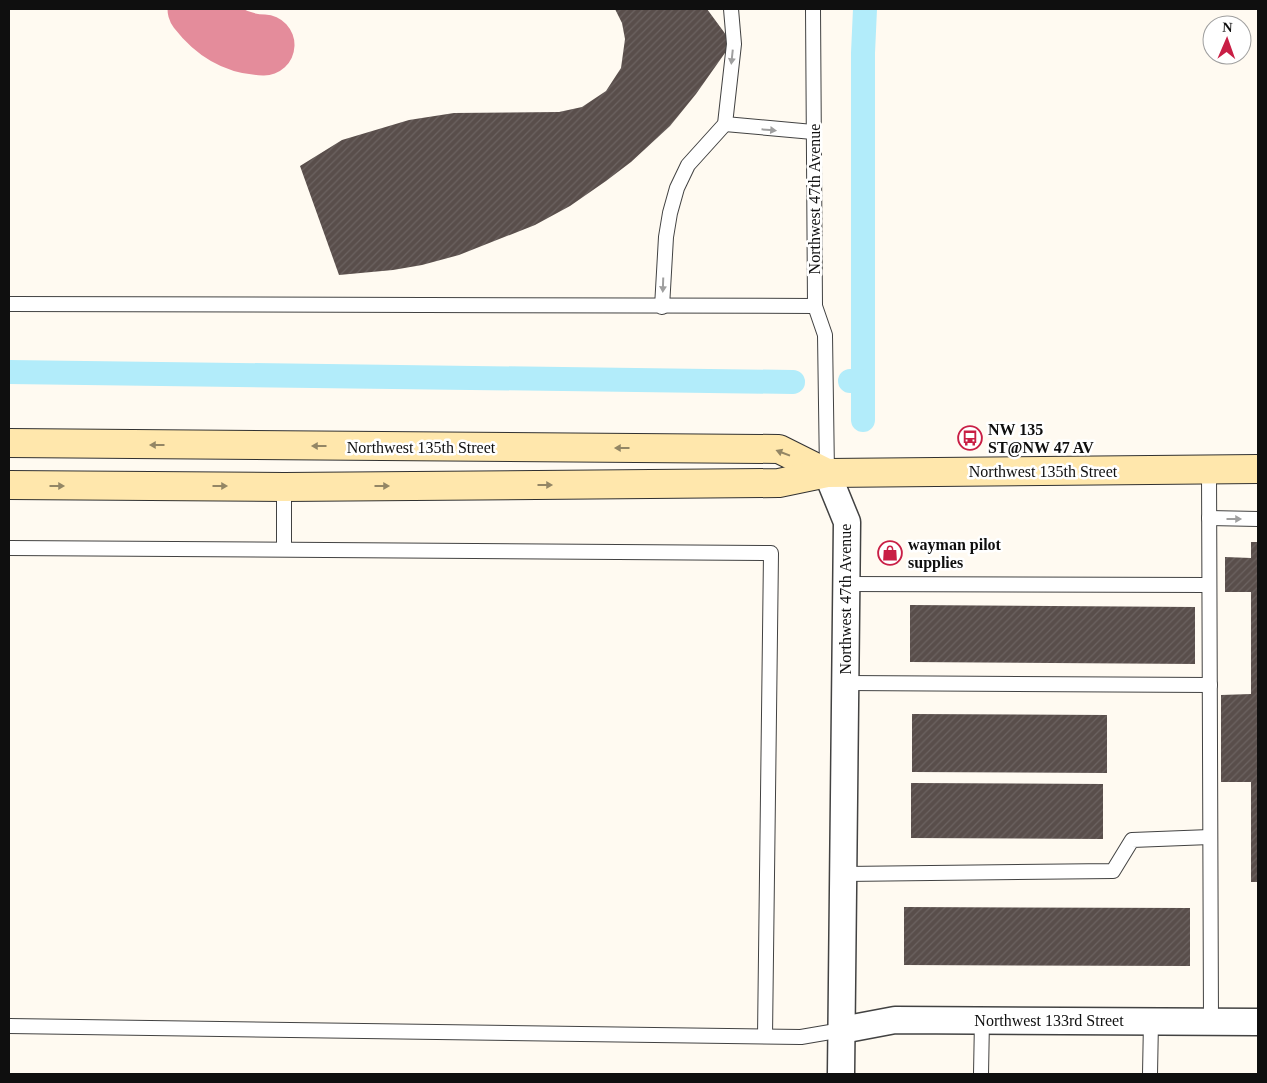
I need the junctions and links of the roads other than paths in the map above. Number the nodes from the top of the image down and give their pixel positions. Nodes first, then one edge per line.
1 (731, 9) edge
2 (813, 9) edge
3 (725, 124) junction
4 (813, 132) junction
5 (9, 304) edge
6 (815, 306) junction
7 (662, 307) junction
8 (9, 444) edge
9 (1258, 469) edge
10 (1209, 470) junction
11 (827, 473) junction
12 (9, 485) edge
13 (284, 487) junction
14 (1209, 518) junction
15 (1258, 519) edge
16 (9, 548) edge
17 (284, 549) junction
18 (846, 584) junction
19 (1209, 585) junction
20 (846, 683) junction
21 (1210, 685) junction
22 (1210, 837) junction
23 (844, 874) junction
24 (982, 1020) junction
25 (1151, 1021) junction
26 (1211, 1022) junction
27 (1258, 1022) edge
28 (9, 1026) edge
29 (842, 1030) junction
30 (765, 1036) junction
31 (841, 1074) edge
32 (981, 1074) edge
33 (1150, 1074) edge

1 -> 3 lane
2 - 4 lane, Northwest 47th Avenue
3 -> 4 lane
3 -> 7 lane
4 - 6 lane, Northwest 47th Avenue
5 - 7 lane
6 - 7 lane
6 - 11 lane, Northwest 47th Avenue
11 -> 8 main road, Northwest 135th Street
9 - 10 main road, Northwest 135th Street
10 - 11 main road, Northwest 135th Street
10 - 14 lane
13 -> 11 main road, Northwest 135th Street
11 - 18 street, Northwest 47th Avenue
12 -> 13 main road, Northwest 135th Street
13 - 17 lane
14 -> 15 lane
14 - 19 lane
16 - 17 lane
17 - 30 lane
18 - 19 lane
18 - 20 street, Northwest 47th Avenue
19 - 21 lane
20 - 21 lane
20 - 23 street, Northwest 47th Avenue
21 - 22 lane
22 - 23 lane
22 - 26 lane
23 - 29 street, Northwest 47th Avenue
24 - 25 street, Northwest 133rd Street
24 - 29 street, Northwest 133rd Street
24 - 32 lane
25 - 26 street, Northwest 133rd Street
25 - 33 lane
26 - 27 street, Northwest 133rd Street
28 - 30 lane
29 - 30 lane
29 - 31 street, Northwest 47th Avenue

